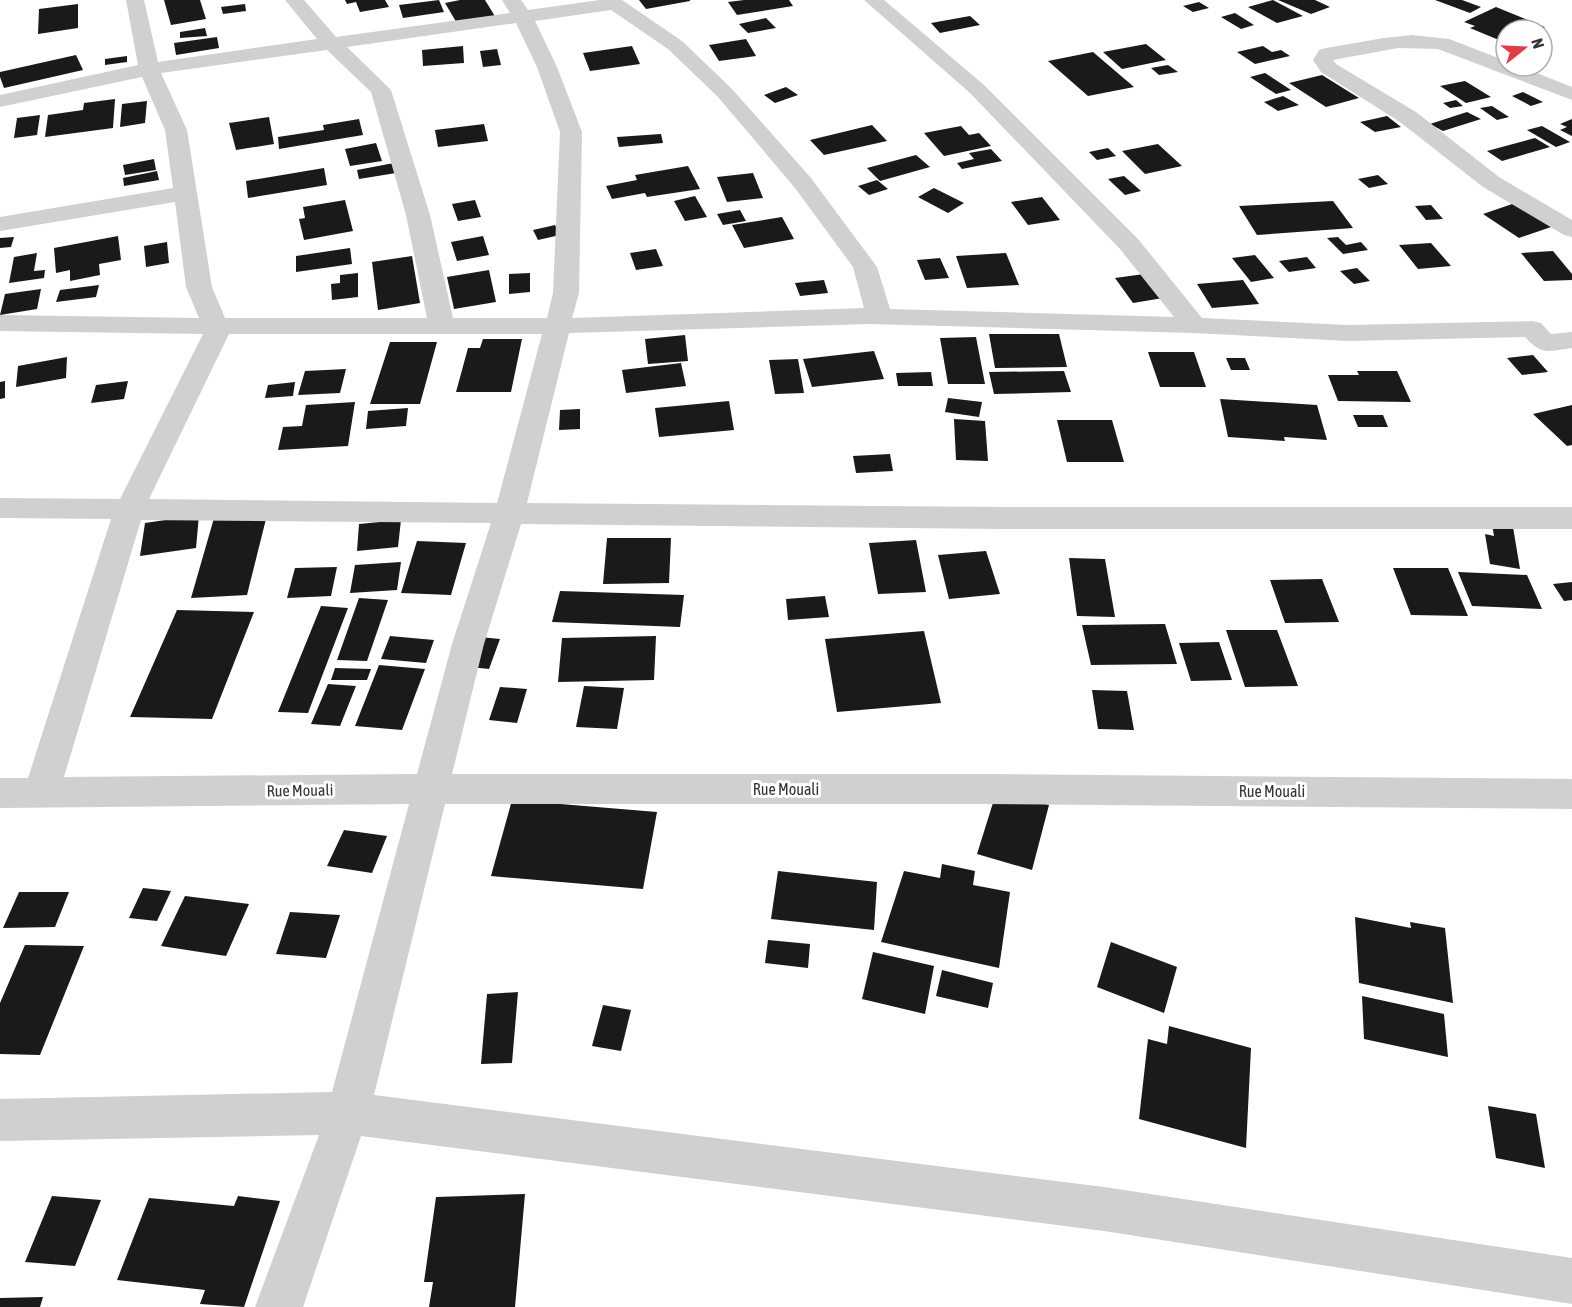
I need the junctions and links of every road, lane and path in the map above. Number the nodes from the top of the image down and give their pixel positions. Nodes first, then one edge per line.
1 (135, 0) edge
2 (294, 0) edge
3 (873, 0) edge
4 (611, 2) edge
5 (517, 9) edge
6 (332, 44) junction
7 (149, 69) junction
8 (1572, 94) edge
9 (0, 101) edge
10 (186, 193) junction
11 (0, 224) edge
12 (1572, 230) edge
13 (879, 316) junction
14 (0, 323) edge
15 (1194, 325) junction
16 (215, 326) junction
17 (442, 326) junction
18 (558, 326) junction
19 (1572, 331) edge
20 (1572, 340) edge
21 (1545, 343) junction
22 (0, 508) edge
23 (130, 508) junction
24 (509, 513) junction
25 (1572, 518) edge
26 (431, 788) junction
27 (0, 793) edge
28 (41, 793) junction
29 (1572, 794) edge
30 (348, 1113) junction
31 (0, 1120) edge
32 (1572, 1281) edge
33 (279, 1307) edge

1 - 7 street
2 - 6 street
3 - 15 street
4 - 5 street
4 - 13 street
5 - 6 street
5 - 18 street
6 - 7 street
6 - 17 street
7 - 9 street
7 - 10 street
8 - 12 street
10 - 11 street
10 - 16 street
13 - 15 street
13 - 18 street
14 - 16 street
15 - 21 street
16 - 17 street
16 - 23 street
17 - 18 street
18 - 24 street
19 - 21 street
20 - 21 street
22 - 23 street
23 - 24 street
23 - 28 street
24 - 25 street
24 - 26 street
26 - 28 street, Rue Mouali
26 - 29 street, Rue Mouali
26 - 30 street
27 - 28 street, Rue Mouali
30 - 31 street
30 - 32 street
30 - 33 street

